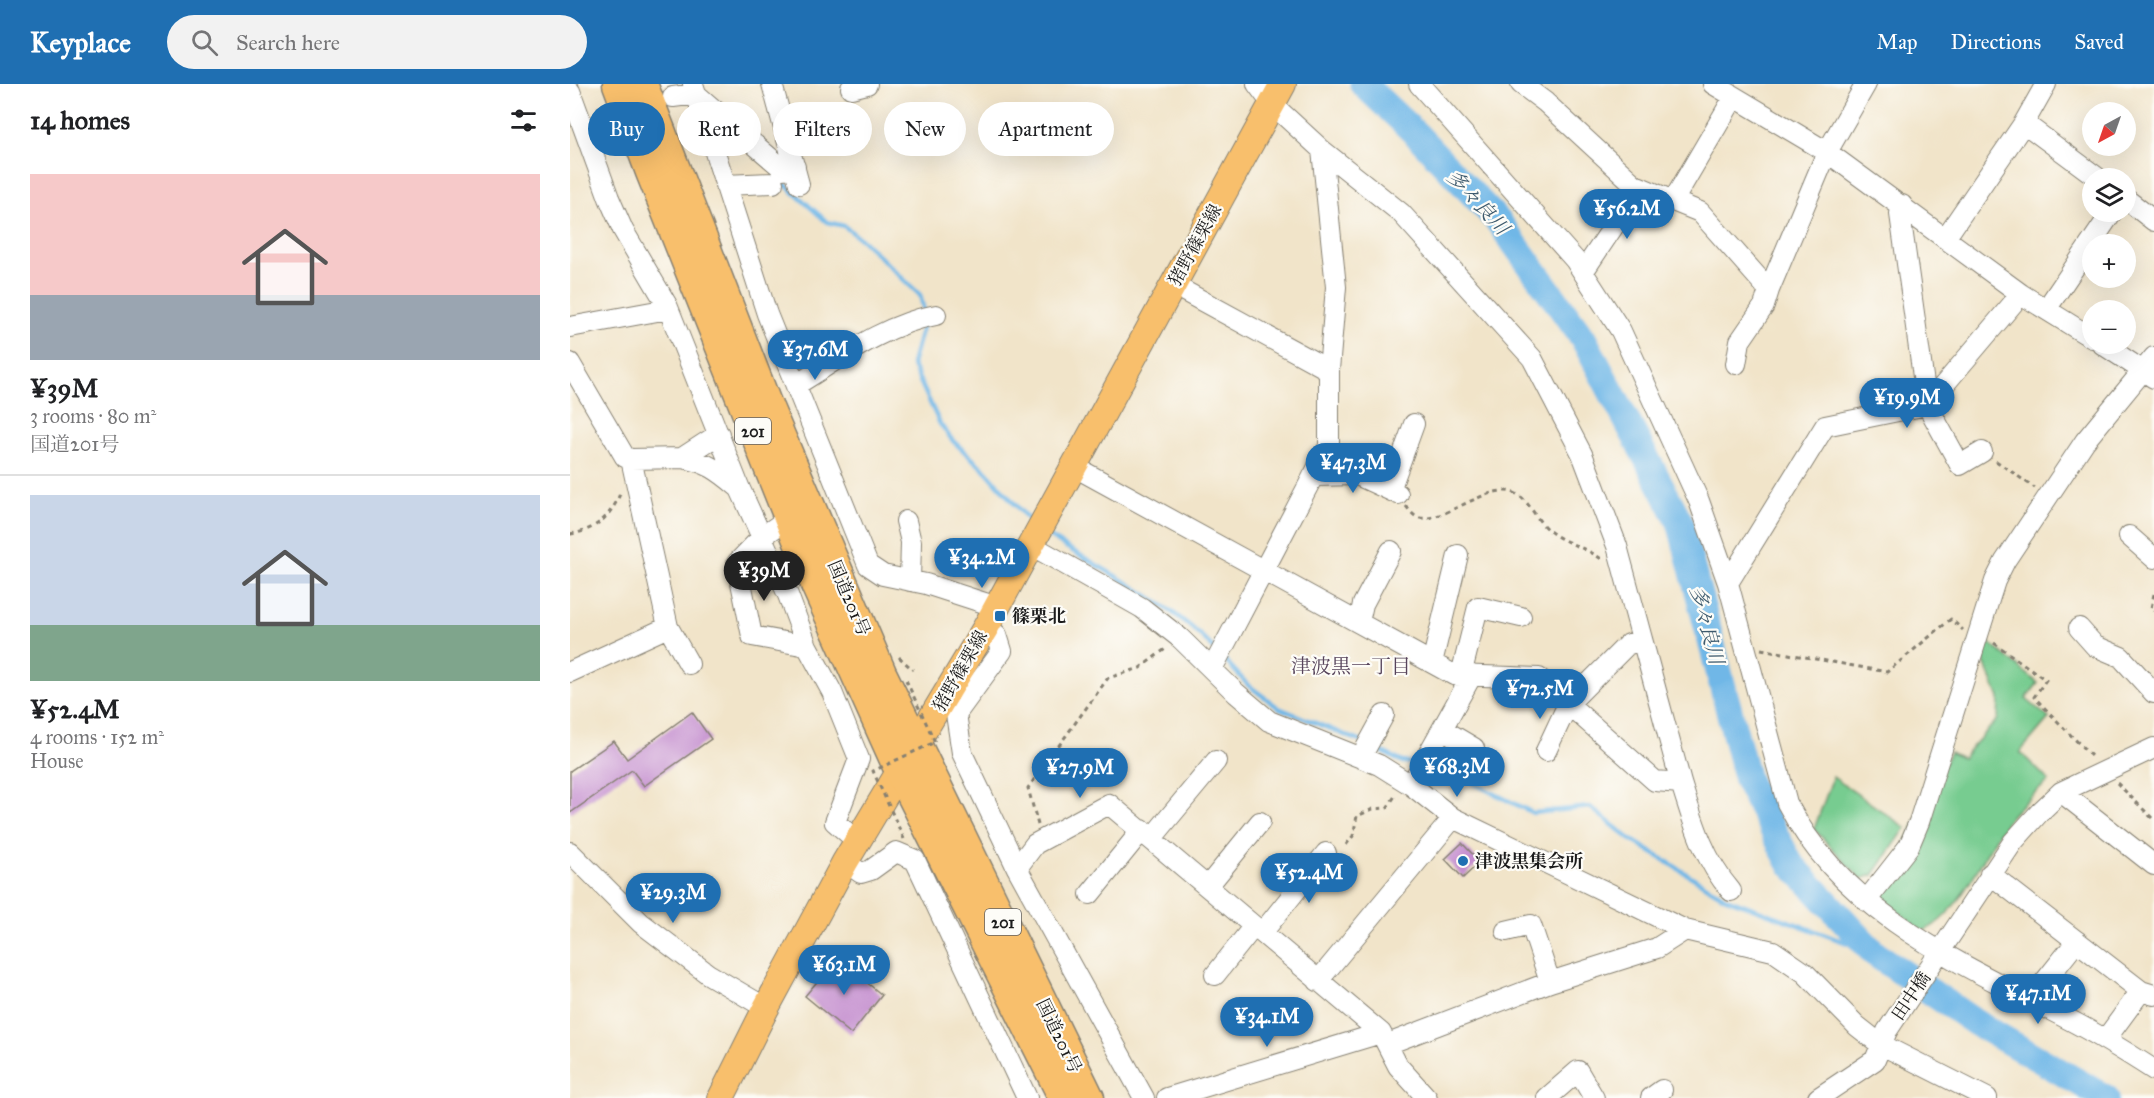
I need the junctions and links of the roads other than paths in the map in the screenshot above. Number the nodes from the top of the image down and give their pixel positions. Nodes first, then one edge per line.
1 (618, 84) edge
2 (642, 84) edge
3 (772, 84) edge
4 (1419, 84) edge
5 (1521, 84) edge
6 (1713, 84) edge
7 (1866, 84) edge
8 (2046, 84) edge
9 (694, 89) edge
10 (570, 91) edge
11 (1272, 92) edge
12 (673, 97) dead end
13 (1734, 97) junction
14 (584, 120) edge
15 (2024, 123) junction
16 (1322, 150) junction
17 (1827, 152) junction
18 (2085, 168) edge
19 (773, 183) dead end
20 (725, 185) junction
21 (1640, 187) junction
22 (1673, 201) junction
23 (1902, 205) junction
24 (2136, 207) edge
25 (2154, 221) edge
26 (2105, 222) edge
27 (1946, 237) junction
28 (1583, 272) junction
29 (1173, 285) junction
30 (1769, 290) junction
31 (2021, 294) junction
32 (2046, 308) junction
33 (668, 309) junction
34 (936, 315) dead end
35 (570, 327) edge
36 (2082, 331) edge
37 (2122, 354) edge
38 (570, 363) edge
39 (1736, 364) dead end
40 (1329, 369) junction
41 (2151, 369) edge
42 (796, 385) junction
43 (1927, 405) junction
44 (1413, 424) dead end
45 (719, 434) junction
46 (1982, 452) road end
47 (628, 458) junction
48 (682, 458) junction
49 (1073, 466) junction
50 (1312, 476) junction
51 (740, 489) junction
52 (840, 491) junction
53 (799, 511) junction
54 (906, 521) dead end
55 (763, 536) junction
56 (2129, 536) dead end
57 (1031, 545) junction
58 (1391, 551) dead end
59 (1458, 555) dead end
60 (2154, 558) edge
61 (1262, 570) junction
62 (910, 581) junction
63 (1728, 583) junction
64 (991, 617) junction
65 (1521, 617) dead end
66 (1359, 622) junction
67 (668, 627) junction
68 (2079, 628) dead end
69 (1641, 639) junction
70 (807, 646) junction
71 (1432, 663) junction
72 (688, 664) dead end
73 (1212, 669) junction
74 (570, 672) edge
75 (1466, 675) junction
76 (2154, 693) edge
77 (1568, 704) junction
78 (1384, 715) dead end
79 (1442, 729) junction
80 (915, 747) junction
81 (1474, 748) dead end
82 (2154, 748) edge
83 (1546, 751) dead end
84 (1360, 757) junction
85 (1216, 761) dead end
86 (901, 773) junction
87 (1407, 783) junction
88 (1681, 783) junction
89 (2061, 792) junction
90 (1453, 818) junction
91 (1260, 822) dead end
92 (1147, 834) junction
93 (570, 852) edge
94 (851, 852) junction
95 (1326, 853) dead end
96 (2154, 865) edge
97 (1017, 868) junction
98 (1990, 874) junction
99 (1208, 886) junction
100 (1731, 891) dead end
101 (1090, 894) dead end
102 (1866, 901) junction
103 (1258, 929) junction
104 (1685, 930) junction
105 (1506, 931) dead end
106 (2077, 941) junction
107 (1938, 955) junction
108 (1215, 975) dead end
109 (1318, 981) junction
110 (1550, 982) junction
111 (2147, 993) edge
112 (2030, 1000) junction
113 (766, 1008) junction
114 (1883, 1037) junction
115 (1385, 1038) junction
116 (2105, 1040) junction
117 (2154, 1070) edge
118 (1983, 1097) edge
119 (721, 1098) edge
120 (1027, 1098) edge
121 (1064, 1098) edge
122 (1089, 1098) edge
123 (1144, 1098) edge
124 (1167, 1098) edge
125 (1427, 1098) edge
126 (1547, 1098) edge
127 (1594, 1098) edge
128 (1818, 1098) edge

1 - 53 highway, 国道201号 / 201
2 - 53 highway, 国道201号 / 201
3 - 9 street
4 - 28 street
5 - 21 street
6 - 13 street
7 - 17 street
8 - 15 street
9 - 12 street
9 - 20 street
10 - 14 street
11 - 16 street
11 - 29 main road, 猪野篠栗線
13 - 17 street
13 - 22 street
14 - 33 street
15 - 18 street
15 - 27 street
16 - 40 street
16 - 69 street
17 - 23 street
17 - 30 street
19 - 20 street
20 - 42 street
21 - 22 street
21 - 28 street
22 - 30 street
23 - 27 street
23 - 43 street
24 - 25 street
26 - 32 street
27 - 31 street
28 - 63 street
29 - 40 street
29 - 49 main road, 猪野篠栗線
30 - 39 street
31 - 32 street
31 - 43 street
32 - 36 street
33 - 35 street
33 - 45 street
34 - 42 street
37 - 41 street
38 - 47 street
40 - 50 street
41 - 102 street
42 - 52 street
43 - 46 street
43 - 63 street
44 - 50 street
45 - 48 street
45 - 51 street
47 - 48 street
47 - 67 street
48 - 51 street
49 - 57 main road, 猪野篠栗線
49 - 61 street
50 - 61 street
51 - 55 street
52 - 53 street
52 - 62 street
53 - 55 street
53 - 80 highway, 国道201号 / 201
53 - 86 highway, 国道201号 / 201
54 - 62 street
55 - 70 street
55 - 70 street
56 - 60 street
57 - 64 main road, 猪野篠栗線
57 - 73 street
58 - 66 street
59 - 71 street
61 - 66 street
61 - 73 street
62 - 64 street
63 - 102 street
64 - 80 main road, 猪野篠栗線
64 - 97 street
65 - 75 street
66 - 71 street
67 - 72 street
67 - 74 street
68 - 76 street
69 - 77 street
69 - 88 street
70 - 94 street
71 - 75 street
73 - 84 street
75 - 77 street
75 - 79 street
77 - 83 street
77 - 88 street
78 - 84 street
79 - 81 street
79 - 87 street
80 - 86 main road, 猪野篠栗線
80 - 122 highway, 国道201号 / 201
82 - 89 street
84 - 87 street
85 - 92 street
86 - 94 main road, 猪野篠栗線
86 - 121 highway, 国道201号 / 201
87 - 90 street
88 - 100 street
89 - 96 street
89 - 98 street, 田中橋
90 - 104 street
90 - 109 street
91 - 99 street
92 - 97 street
92 - 99 street
92 - 101 street
93 - 113 street
94 - 113 main road, 猪野篠栗線
94 - 120 street
95 - 103 street
97 - 123 street
98 - 106 street
98 - 107 street, 田中橋
99 - 103 street
102 - 107 street
103 - 108 street
103 - 109 street
104 - 110 street
104 - 114 street
105 - 110 street
106 - 111 street
106 - 112 street
107 - 112 street
107 - 114 street, 田中橋
109 - 115 street
110 - 115 street
111 - 116 street
112 - 116 street
113 - 119 main road, 猪野篠栗線
114 - 118 street
114 - 128 street, 田中橋
115 - 124 street
115 - 125 street
116 - 117 street
126 - 127 street

